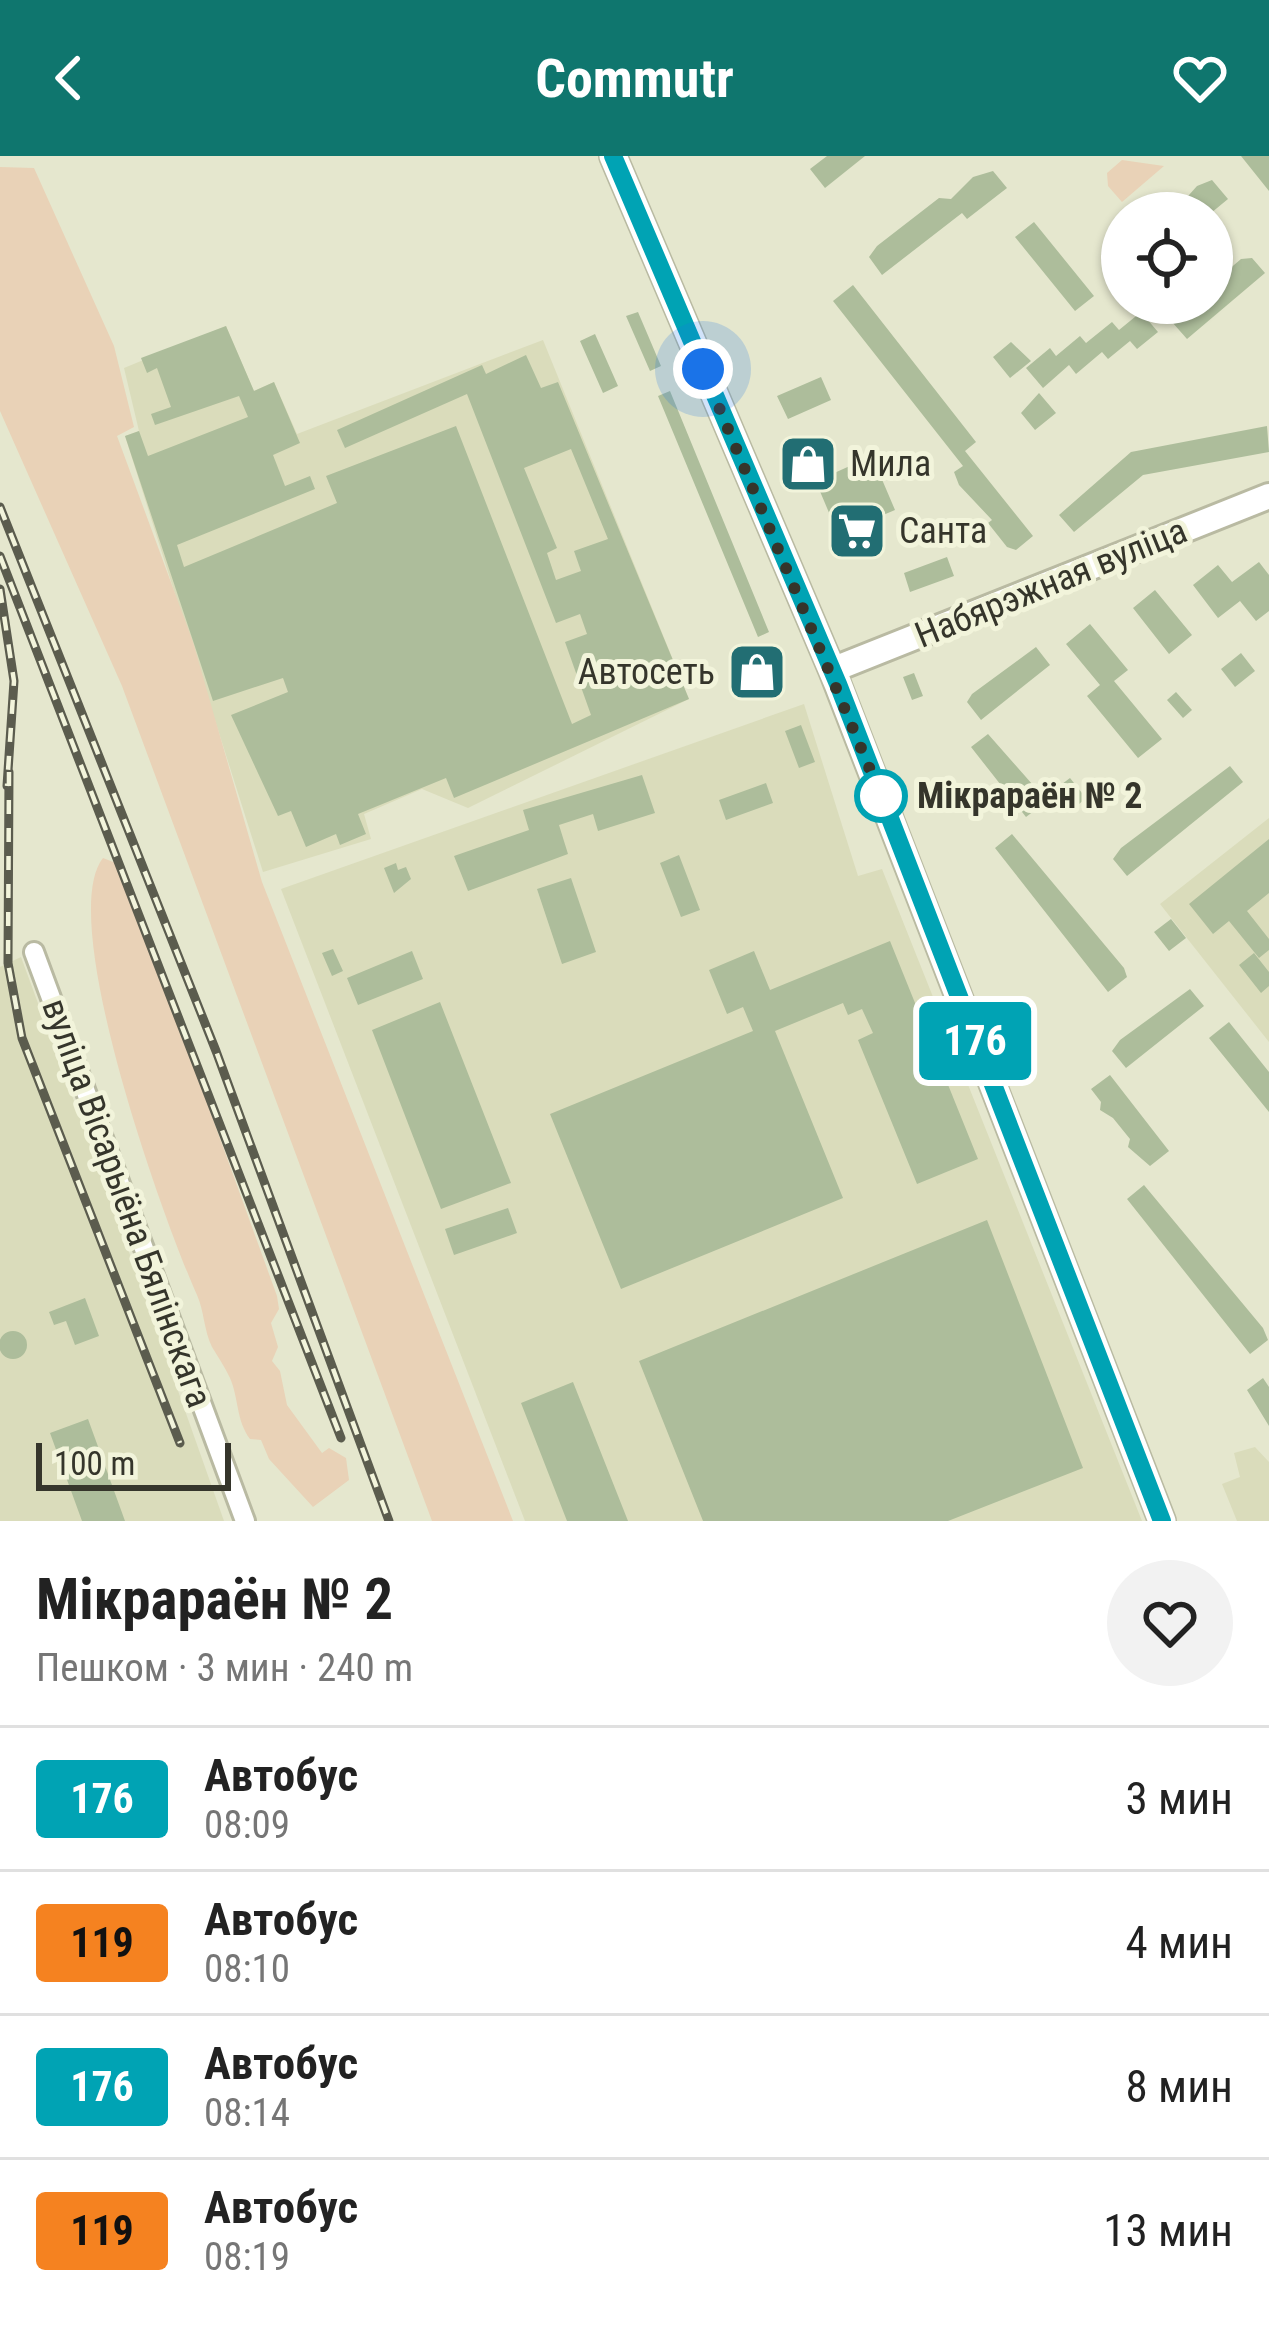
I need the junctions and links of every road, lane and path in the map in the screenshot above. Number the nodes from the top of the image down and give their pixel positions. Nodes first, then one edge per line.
1 (613, 156) edge
2 (1269, 496) edge
3 (832, 670) junction
4 (34, 952) dead end
5 (245, 1521) edge
6 (1162, 1521) edge

1 - 3 main road
2 - 3 main road, Набярэжная вуліца
3 - 6 main road
4 - 5 street, вуліца Вісарыёна Бялінскага

